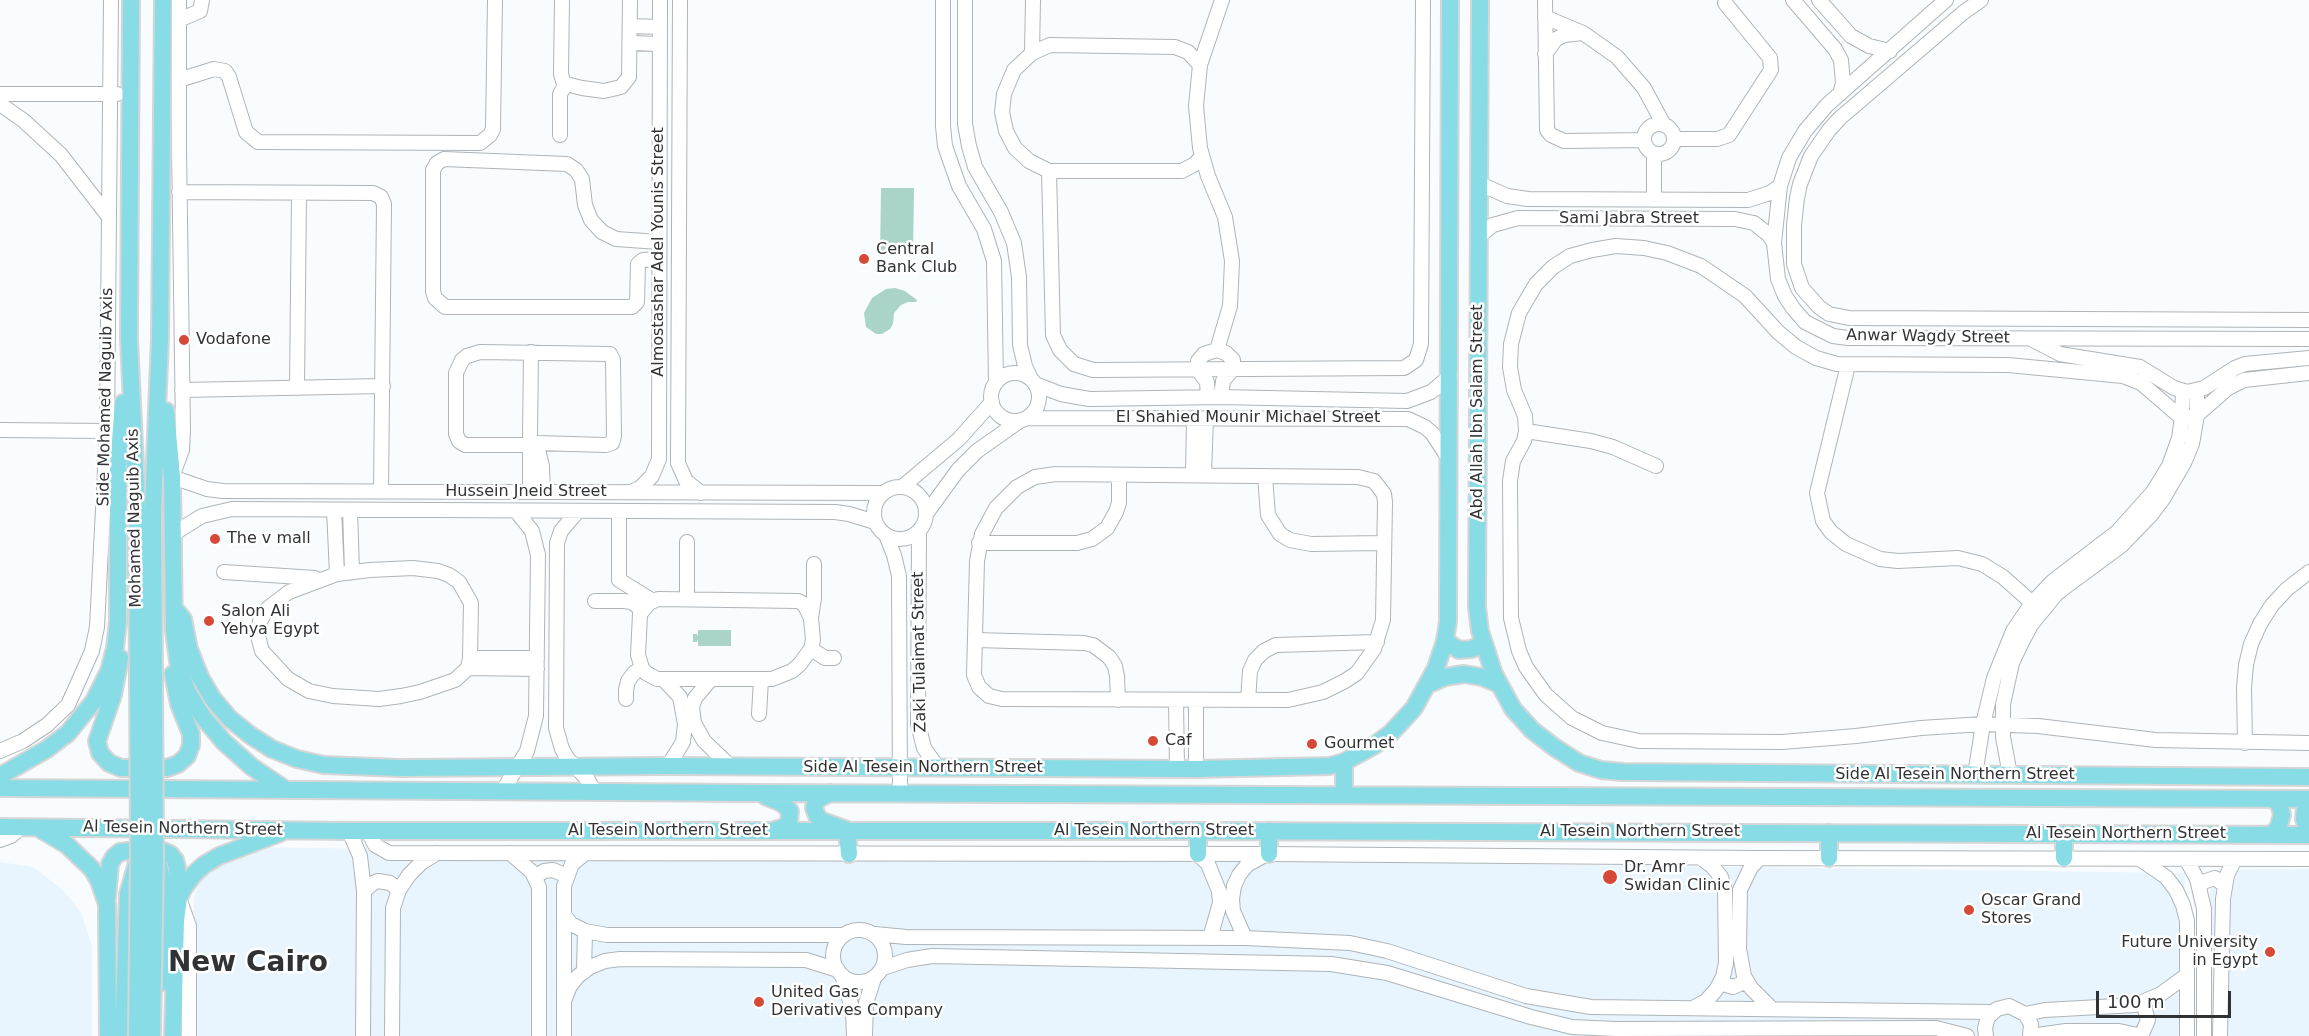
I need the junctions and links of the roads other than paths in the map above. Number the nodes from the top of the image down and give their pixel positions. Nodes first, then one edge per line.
1 (111, 0) edge
2 (131, 0) edge
3 (163, 0) edge
4 (179, 0) edge
5 (202, 0) edge
6 (495, 0) edge
7 (562, 0) edge
8 (630, 0) edge
9 (943, 0) edge
10 (965, 0) edge
11 (1033, 0) edge
12 (1222, 0) edge
13 (1423, 0) edge
14 (1450, 0) edge
15 (1480, 0) edge
16 (1545, 0) edge
17 (1792, 0) edge
18 (1819, 0) edge
19 (1946, 0) edge
20 (1981, 0) edge
21 (1726, 1) edge
22 (660, 3) edge
23 (680, 3) edge
24 (1545, 17) junction
25 (179, 20) junction
26 (630, 26) junction
27 (660, 27) junction
28 (1845, 31) junction
29 (1583, 33) junction
30 (630, 43) junction
31 (660, 44) junction
32 (1831, 44) junction
33 (1890, 51) junction
34 (1032, 53) junction
35 (1545, 54) junction
36 (1200, 65) junction
37 (179, 80) junction
38 (566, 84) junction
39 (0, 94) edge
40 (110, 94) junction
41 (131, 94) junction
42 (1840, 94) junction
43 (0, 104) edge
44 (1664, 125) junction
45 (1805, 131) junction
46 (560, 135) dead end
47 (1674, 139) junction
48 (1644, 140) junction
49 (1820, 142) junction
50 (171, 149) junction
51 (971, 154) junction
52 (1658, 154) junction
53 (1202, 156) junction
54 (950, 161) junction
55 (1049, 171) junction
56 (1478, 183) junction
57 (1780, 186) junction
58 (179, 192) junction
59 (299, 193) junction
60 (1754, 198) junction
61 (1528, 199) junction
62 (1658, 200) junction
63 (109, 217) junction
64 (1526, 218) junction
65 (1750, 221) junction
66 (1479, 236) junction
67 (659, 242) junction
68 (1774, 243) junction
69 (659, 259) junction
70 (1807, 294) junction
71 (1793, 309) junction
72 (2309, 320) edge
73 (160, 338) junction
74 (2029, 338) junction
75 (129, 339) junction
76 (2309, 339) edge
77 (1217, 350) junction
78 (531, 352) junction
79 (2309, 358) edge
80 (1848, 365) junction
81 (1198, 370) junction
82 (1232, 370) junction
83 (2309, 373) edge
84 (1450, 376) junction
85 (1033, 381) junction
86 (996, 383) junction
87 (383, 386) junction
88 (297, 388) junction
89 (182, 390) junction
90 (2190, 391) junction
91 (1214, 397) junction
92 (1407, 401) junction
93 (992, 402) junction
94 (659, 414) junction
95 (679, 414) junction
96 (2198, 415) junction
97 (2182, 417) junction
98 (1200, 418) junction
99 (1024, 419) junction
100 (1408, 419) junction
101 (0, 430) edge
102 (107, 430) junction
103 (1526, 431) junction
104 (531, 444) junction
105 (1449, 459) junction
106 (1656, 466) dead end
107 (1119, 475) junction
108 (1199, 475) junction
109 (1265, 476) junction
110 (172, 477) junction
111 (902, 487) junction
112 (381, 492) junction
113 (400, 492) junction
114 (536, 492) junction
115 (631, 492) junction
116 (701, 493) junction
117 (883, 493) junction
118 (334, 510) junction
119 (350, 510) junction
120 (400, 510) junction
121 (516, 510) junction
122 (578, 511) junction
123 (619, 511) junction
124 (926, 514) junction
125 (875, 522) junction
126 (919, 531) junction
127 (173, 534) junction
128 (886, 535) junction
129 (687, 542) dead end
130 (979, 543) junction
131 (1384, 543) junction
132 (538, 555) junction
133 (556, 555) junction
134 (2094, 558) junction
135 (814, 564) dead end
136 (224, 572) dead end
137 (352, 572) junction
138 (2309, 572) edge
139 (337, 574) junction
140 (320, 579) junction
141 (687, 599) junction
142 (595, 600) dead end
143 (648, 605) junction
144 (2037, 607) junction
145 (174, 608) junction
146 (811, 618) junction
147 (118, 621) junction
148 (174, 631) junction
149 (975, 640) junction
150 (1445, 641) junction
151 (1377, 642) junction
152 (1483, 643) junction
153 (811, 649) junction
154 (834, 658) dead end
155 (469, 663) junction
156 (537, 664) junction
157 (642, 668) junction
158 (663, 679) junction
159 (711, 679) junction
160 (146, 680) junction
161 (761, 680) junction
162 (1428, 684) junction
163 (1499, 684) junction
164 (626, 699) dead end
165 (1118, 700) junction
166 (1176, 700) junction
167 (1196, 700) junction
168 (1248, 700) junction
169 (688, 701) junction
170 (759, 714) dead end
171 (689, 723) junction
172 (1983, 724) junction
173 (535, 725) junction
174 (2002, 725) junction
175 (556, 728) junction
176 (2245, 743) junction
177 (2309, 743) edge
178 (0, 751) edge
179 (1337, 764) junction
180 (668, 766) junction
181 (574, 767) junction
182 (731, 767) junction
183 (517, 768) junction
184 (900, 768) junction
185 (938, 768) junction
186 (1177, 768) junction
187 (1196, 769) junction
188 (1601, 770) junction
189 (1816, 774) junction
190 (1976, 775) junction
191 (2010, 775) junction
192 (2040, 775) junction
193 (0, 776) edge
194 (2309, 777) edge
195 (0, 788) edge
196 (286, 790) junction
197 (502, 792) junction
198 (595, 792) junction
199 (758, 793) junction
200 (830, 793) junction
201 (900, 793) junction
202 (1344, 795) junction
203 (1601, 796) junction
204 (1815, 797) junction
205 (2040, 798) junction
206 (2274, 799) junction
207 (2309, 800) edge
208 (0, 827) edge
209 (29, 827) junction
210 (289, 830) junction
211 (847, 830) junction
212 (349, 831) junction
213 (368, 831) junction
214 (771, 831) junction
215 (1198, 831) junction
216 (1269, 831) junction
217 (1828, 833) junction
218 (2064, 834) junction
219 (2309, 834) edge
220 (2270, 835) junction
221 (0, 840) edge
222 (436, 853) junction
223 (510, 853) junction
224 (584, 854) junction
225 (849, 854) junction
226 (1198, 854) junction
227 (1269, 854) junction
228 (147, 856) junction
229 (1701, 858) junction
230 (1760, 858) junction
231 (1828, 858) junction
232 (2064, 858) junction
233 (2140, 859) junction
234 (2186, 859) junction
235 (2235, 859) junction
236 (2309, 859) edge
237 (567, 876) junction
238 (535, 877) junction
239 (1720, 877) junction
240 (1744, 878) junction
241 (2224, 885) junction
242 (2200, 887) junction
243 (399, 890) junction
244 (364, 891) junction
245 (179, 898) junction
246 (107, 904) junction
247 (565, 916) junction
248 (585, 931) junction
249 (874, 934) junction
250 (843, 935) junction
251 (1118, 938) junction
252 (1210, 938) junction
253 (1245, 938) junction
254 (1117, 959) junction
255 (584, 972) junction
256 (840, 973) junction
257 (878, 973) junction
258 (2187, 975) junction
259 (1747, 981) junction
260 (1483, 982) junction
261 (1720, 983) junction
262 (1476, 1000) junction
263 (564, 1001) junction
264 (2143, 1003) junction
265 (1693, 1008) junction
266 (1772, 1009) junction
267 (1992, 1012) junction
268 (2025, 1014) junction
269 (108, 1036) edge
270 (123, 1036) edge
271 (137, 1036) edge
272 (152, 1036) edge
273 (163, 1036) edge
274 (173, 1036) edge
275 (189, 1036) edge
276 (363, 1036) edge
277 (392, 1036) edge
278 (539, 1036) edge
279 (564, 1036) edge
280 (854, 1036) edge
281 (865, 1036) edge
282 (1967, 1036) edge
283 (1986, 1036) edge
284 (2030, 1036) edge
285 (2142, 1036) edge
286 (2187, 1036) edge
287 (2204, 1036) edge
288 (2220, 1036) edge

1 - 40 street, Side Mohamed Naguib Axis
2 - 41 main road, Mohamed Naguib Axis
3 - 50 main road, Mohamed Naguib Axis
4 - 25 street
5 - 25 street
6 - 37 street
7 - 38 street
8 - 26 street
9 - 54 street
10 - 51 street
11 - 34 street
12 - 36 street
13 - 82 street
14 - 84 main road, Abd Allah Ibn Salam Street
15 - 56 main road, Abd Allah Ibn Salam Street
16 - 24 street
17 - 32 street
18 - 28 street
19 - 33 street, Anwar Wagdy Street
20 - 49 street, Anwar Wagdy Street
21 - 47 street
22 - 23 street
22 - 27 street, Almostashar Adel Younis Street
23 - 95 street, Almostashar Adel Younis Street
24 - 29 street
24 - 35 street
25 - 37 street
26 - 27 street
26 - 30 street
27 - 31 street, Almostashar Adel Younis Street
28 - 32 street
28 - 33 street
29 - 35 street
29 - 44 street
30 - 31 street
30 - 38 street
31 - 67 street, Almostashar Adel Younis Street
32 - 42 street
33 - 42 street, Anwar Wagdy Street
34 - 36 street
34 - 55 street
35 - 48 street
36 - 53 street
37 - 50 street
38 - 46 street
39 - 40 street
40 - 41 street
40 - 63 street, Side Mohamed Naguib Axis
41 - 75 main road, Mohamed Naguib Axis
42 - 45 street, Anwar Wagdy Street
43 - 63 street
44 - 47 street
44 - 48 street
45 - 49 street
45 - 57 street, Anwar Wagdy Street
47 - 52 street
48 - 52 street
49 - 70 street, Anwar Wagdy Street
50 - 58 street
50 - 73 main road, Mohamed Naguib Axis
51 - 54 street
51 - 85 street
52 - 62 street
53 - 55 street
53 - 77 street
54 - 86 street
55 - 81 street
56 - 61 street, Sami Jabra Street
56 - 66 main road, Abd Allah Ibn Salam Street
57 - 60 street, Sami Jabra Street
57 - 68 street, Anwar Wagdy Street
58 - 59 street
58 - 89 street
59 - 87 street
59 - 88 street
60 - 62 street, Sami Jabra Street
60 - 65 street
61 - 62 street, Sami Jabra Street
61 - 64 street
63 - 102 street, Side Mohamed Naguib Axis
64 - 65 street, Sami Jabra Street
64 - 66 street, Sami Jabra Street
65 - 68 street
66 - 152 main road, Abd Allah Ibn Salam Street
67 - 69 street, Almostashar Adel Younis Street
67 - 69 street
68 - 71 street, Anwar Wagdy Street
69 - 94 street, Almostashar Adel Younis Street
70 - 71 street
70 - 72 street, Anwar Wagdy Street
71 - 74 street, Anwar Wagdy Street
73 - 110 main road
73 - 160 main road, Mohamed Naguib Axis
74 - 76 street, Anwar Wagdy Street
74 - 90 street
75 - 147 main road
75 - 160 main road, Mohamed Naguib Axis
77 - 81 street
77 - 82 street
78 - 104 street
78 - 104 street
78 - 104 street
79 - 90 street
80 - 97 street
80 - 103 street
80 - 144 street
81 - 82 street
81 - 91 street
82 - 91 street
83 - 96 street
84 - 92 street, El Shahied Mounir Michael Street
84 - 105 main road, Abd Allah Ibn Salam Street
85 - 86 street
85 - 91 street, El Shahied Mounir Michael Street
85 - 99 street
86 - 93 street
87 - 88 street
87 - 112 street
88 - 89 street
89 - 110 street
90 - 96 street
90 - 97 street
91 - 92 street, El Shahied Mounir Michael Street
92 - 100 street
93 - 99 street
93 - 111 street
94 - 95 street
94 - 115 street, Almostashar Adel Younis Street
95 - 116 street, Almostashar Adel Younis Street
96 - 97 street
96 - 134 street
97 - 134 street
98 - 99 street, El Shahied Mounir Michael Street
98 - 100 street, El Shahied Mounir Michael Street
98 - 108 street
99 - 124 street
100 - 105 street
101 - 102 street
102 - 178 street, Side Mohamed Naguib Axis
103 - 106 street
103 - 172 street
104 - 114 street
105 - 150 main road, Abd Allah Ibn Salam Street
107 - 108 street
107 - 130 street
107 - 130 street
108 - 109 street
109 - 131 street
109 - 131 street
110 - 112 street, Hussein Jneid Street
110 - 127 main road
111 - 117 street
111 - 124 street
112 - 113 street, Hussein Jneid Street
113 - 114 street, Hussein Jneid Street
113 - 120 street
114 - 115 street, Hussein Jneid Street
115 - 116 street, Hussein Jneid Street
116 - 117 street, Hussein Jneid Street
117 - 125 street
118 - 119 street, Hussein Jneid Street
118 - 127 street, Hussein Jneid Street
118 - 139 street
119 - 120 street, Hussein Jneid Street
119 - 137 street
120 - 121 street, Hussein Jneid Street
121 - 122 street, Hussein Jneid Street
121 - 132 street
122 - 123 street, Hussein Jneid Street
122 - 133 street
123 - 125 street, Hussein Jneid Street
123 - 143 street
124 - 126 street
125 - 128 street
126 - 128 street
126 - 185 street, Zaki Tulaimat Street
127 - 145 main road
128 - 184 street, Zaki Tulaimat Street
129 - 141 street
130 - 149 street
131 - 151 street
132 - 133 street
132 - 156 street
133 - 175 street
134 - 144 street
135 - 146 street
136 - 140 street
137 - 139 street
137 - 155 street
138 - 176 street
139 - 140 street
140 - 155 street
141 - 143 street
141 - 146 street
142 - 143 street
143 - 157 street
144 - 172 street
144 - 174 street
145 - 148 main road
145 - 183 main road, Side Al Tesein Northern Street
146 - 153 street
147 - 148 main road
147 - 193 main road
148 - 196 main road
149 - 165 street
149 - 165 street
150 - 152 main road
150 - 162 main road, Abd Allah Ibn Salam Street
151 - 168 street
151 - 168 street
152 - 163 main road, Abd Allah Ibn Salam Street
153 - 154 street
153 - 161 street
155 - 156 street
156 - 173 street
157 - 158 street
157 - 164 street
158 - 159 street
158 - 169 street
159 - 161 street
159 - 169 street
160 - 228 main road, Mohamed Naguib Axis, bridge
161 - 170 street
162 - 163 main road
162 - 179 main road, Abd Allah Ibn Salam Street
163 - 188 main road, Abd Allah Ibn Salam Street
165 - 166 street
166 - 167 street
166 - 186 street
167 - 168 street
167 - 187 street
169 - 171 street
171 - 180 street
171 - 182 street
172 - 174 street
172 - 190 street
173 - 175 street
173 - 183 street
174 - 176 street
174 - 191 street
175 - 181 street
176 - 177 street
179 - 187 main road, Side Al Tesein Northern Street
179 - 202 main road
180 - 181 main road, Side Al Tesein Northern Street
180 - 182 main road, Side Al Tesein Northern Street
181 - 183 main road, Side Al Tesein Northern Street
181 - 198 street
182 - 184 main road, Side Al Tesein Northern Street
183 - 197 street
184 - 185 main road, Side Al Tesein Northern Street
184 - 201 street, Zaki Tulaimat Street
185 - 186 main road, Side Al Tesein Northern Street
186 - 187 main road, Side Al Tesein Northern Street
188 - 189 main road, Side Al Tesein Northern Street
188 - 203 main road
189 - 190 main road, Side Al Tesein Northern Street
189 - 204 main road
190 - 191 main road, Side Al Tesein Northern Street
191 - 192 main road, Side Al Tesein Northern Street
192 - 194 main road, Side Al Tesein Northern Street
192 - 205 main road
195 - 196 main road
196 - 197 main road
197 - 198 main road
198 - 199 main road
199 - 200 main road
199 - 214 main road
200 - 201 main road
200 - 211 main road
201 - 202 main road
202 - 203 main road
203 - 204 main road
204 - 205 main road
205 - 206 main road
206 - 207 main road
206 - 220 main road
207 - 219 main road
208 - 209 main road, Al Tesein Northern Street
209 - 210 main road, Al Tesein Northern Street
209 - 221 street
209 - 246 main road
210 - 212 main road, Al Tesein Northern Street
210 - 245 main road
211 - 214 main road, Al Tesein Northern Street
211 - 215 main road, Al Tesein Northern Street
211 - 225 main road
212 - 213 main road, Al Tesein Northern Street
212 - 244 street
213 - 214 main road, Al Tesein Northern Street
213 - 222 street
215 - 216 main road, Al Tesein Northern Street
215 - 226 main road
216 - 217 main road, Al Tesein Northern Street
216 - 227 main road
217 - 218 main road, Al Tesein Northern Street
217 - 231 main road
218 - 220 main road, Al Tesein Northern Street
218 - 232 main road
219 - 220 main road, Al Tesein Northern Street
222 - 223 street
222 - 243 street
223 - 224 street
223 - 238 street
224 - 225 street
224 - 237 street
225 - 226 street
226 - 227 street
226 - 252 street
227 - 229 street
227 - 253 street
228 - 270 main road, bridge
228 - 271 main road, Mohamed Naguib Axis, bridge
228 - 272 main road, Mohamed Naguib Axis, bridge
228 - 273 main road
229 - 230 street
229 - 239 street
230 - 231 street
230 - 240 street
231 - 232 street
232 - 233 street
233 - 234 street
233 - 258 street
234 - 235 street
234 - 242 street
235 - 236 street
235 - 241 street
237 - 238 street
237 - 247 street
238 - 278 street
239 - 240 street
239 - 261 street
240 - 259 street
241 - 242 street
241 - 288 street
242 - 287 street
243 - 244 street
243 - 277 street
244 - 276 street
245 - 246 main road
245 - 274 main road
245 - 275 street
246 - 269 main road
247 - 248 street
247 - 263 street
248 - 250 street
248 - 255 street
249 - 250 street
249 - 251 street
249 - 257 street
250 - 256 street
251 - 252 street
251 - 254 street
252 - 253 street
253 - 260 street
254 - 257 street
254 - 262 street
255 - 256 street
255 - 263 street
256 - 257 street
256 - 280 street
257 - 281 street
258 - 264 street
258 - 286 street
259 - 261 street
259 - 266 street
260 - 262 street
260 - 265 street
261 - 265 street
262 - 282 street
263 - 279 street
264 - 268 street
264 - 285 street
265 - 266 street
266 - 267 street
267 - 268 street
267 - 283 street
268 - 284 street
284 - 285 street

